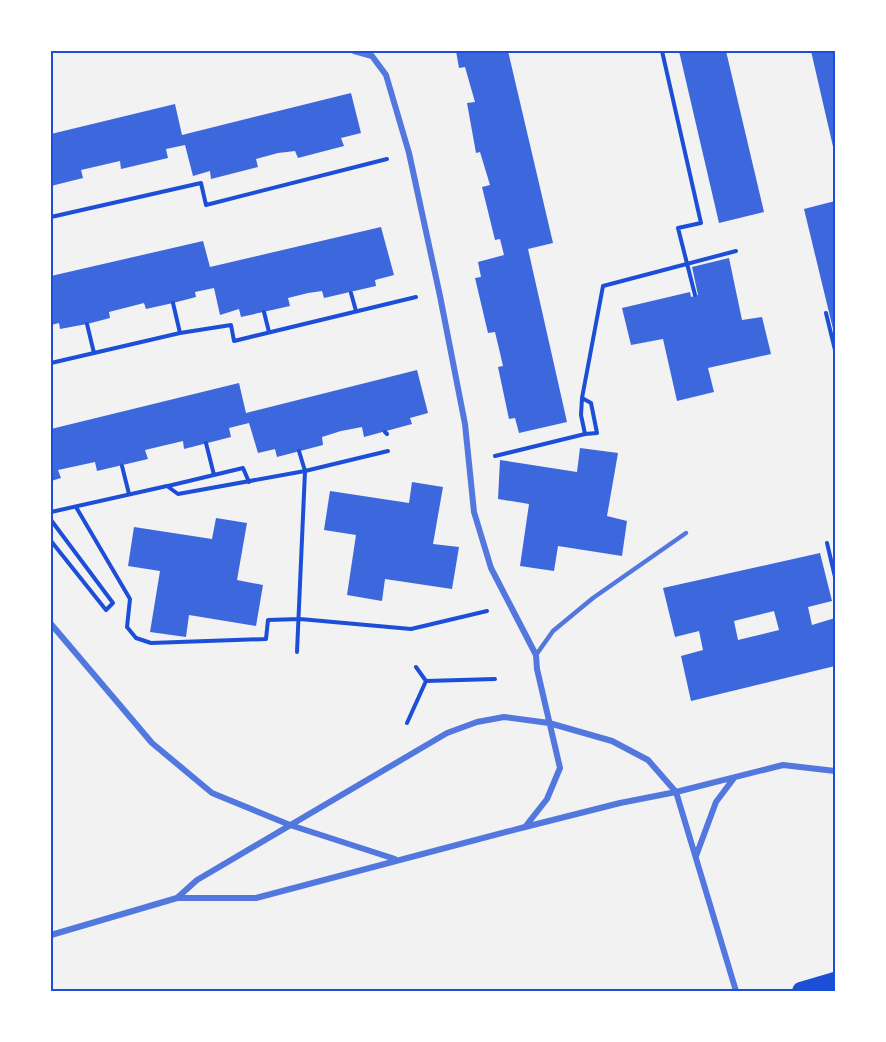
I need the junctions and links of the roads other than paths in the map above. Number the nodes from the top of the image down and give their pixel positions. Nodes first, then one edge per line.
1 (354, 51) edge
2 (686, 533) dead end
3 (51, 624) edge
4 (536, 655) junction
5 (549, 723) junction
6 (835, 771) edge
7 (734, 778) junction
8 (676, 792) junction
9 (290, 825) junction
10 (525, 827) junction
11 (696, 857) junction
12 (396, 859) junction
13 (177, 898) junction
14 (51, 935) edge
15 (835, 981) edge
16 (736, 991) edge
17 (801, 991) edge

1 - 4 street
2 - 4 lane
3 - 9 street
4 - 5 street
5 - 8 street
5 - 9 street
5 - 10 street
6 - 7 street
7 - 8 street
7 - 11 street
8 - 10 street
8 - 11 street
9 - 12 street
9 - 13 street
10 - 12 street
11 - 16 street
12 - 13 street
13 - 14 street
15 - 17 highway

